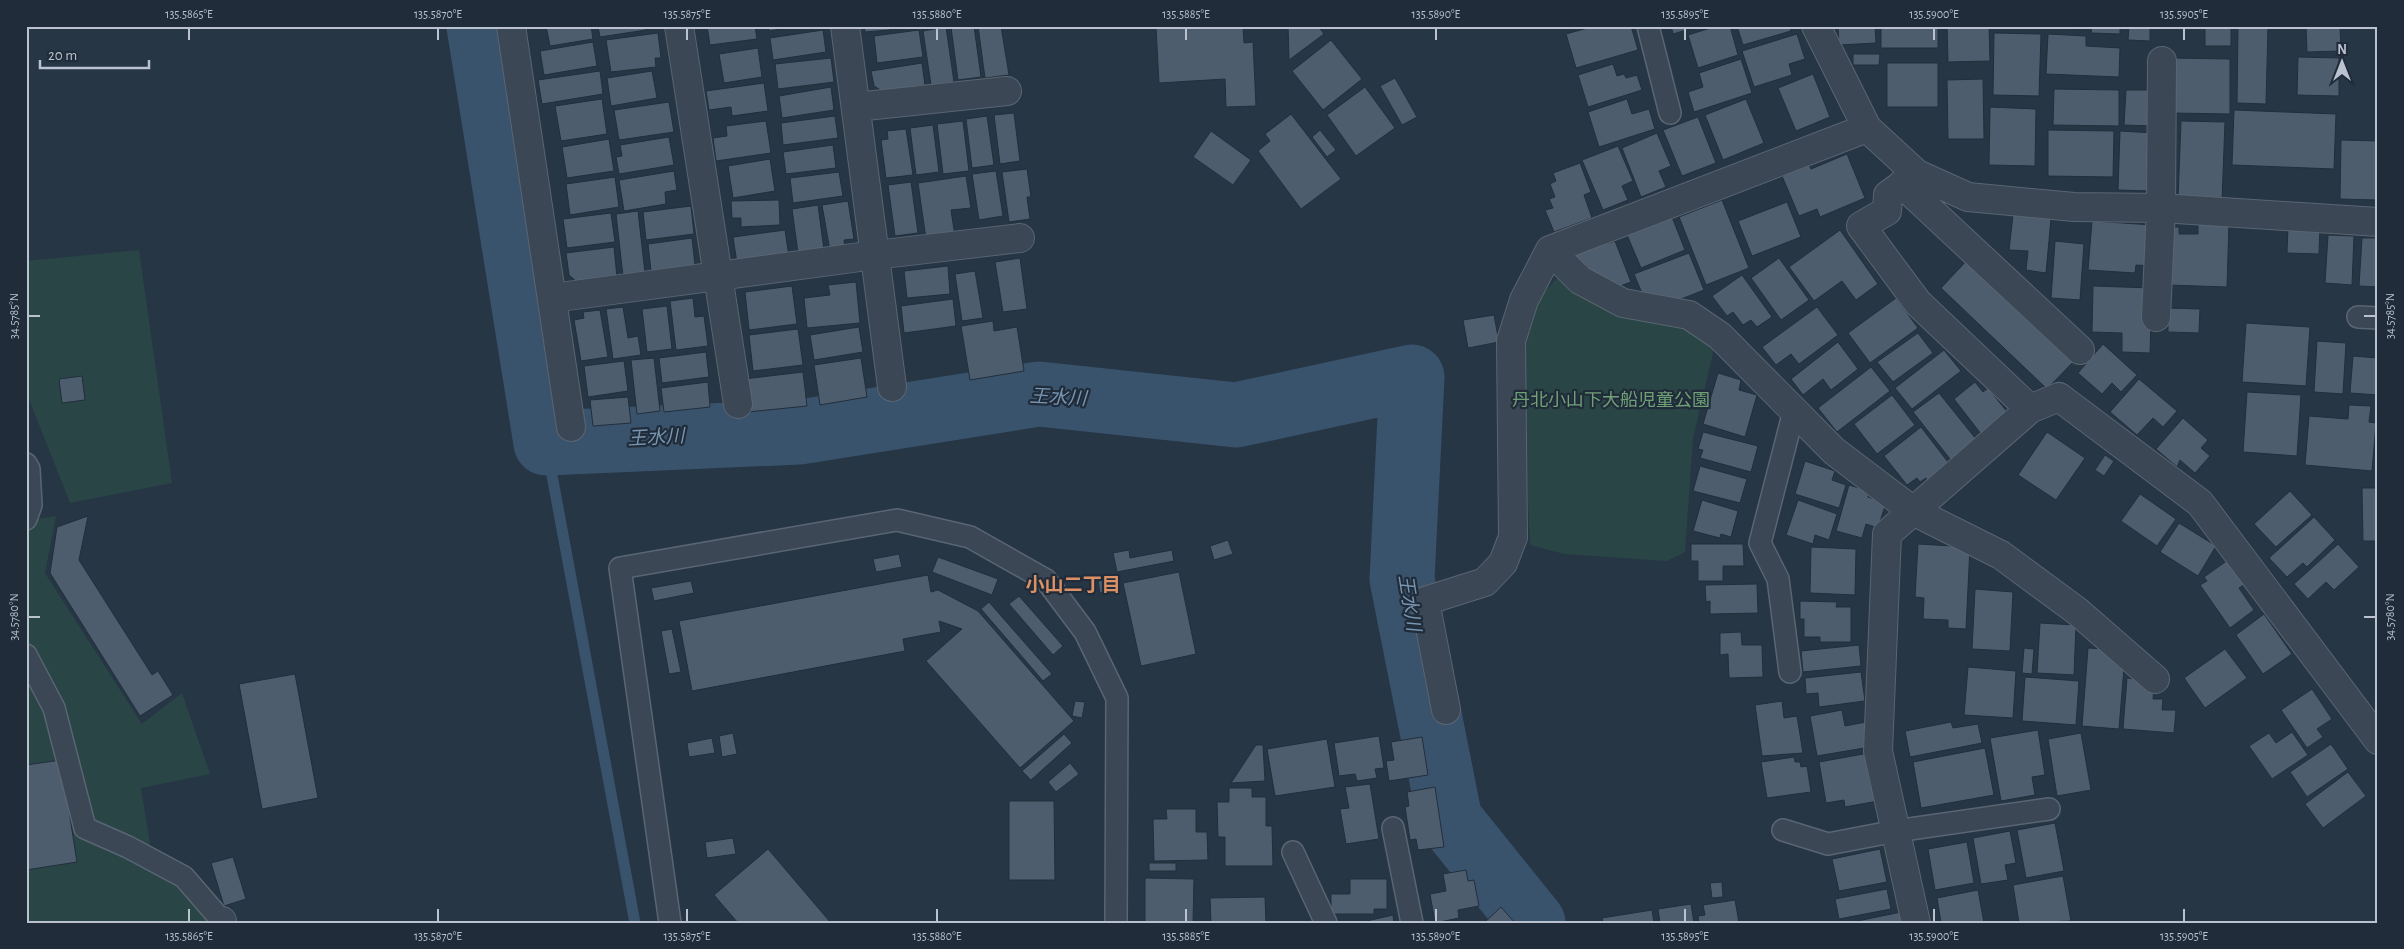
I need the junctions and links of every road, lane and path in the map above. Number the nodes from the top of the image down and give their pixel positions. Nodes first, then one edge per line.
1 (512, 26) edge
2 (679, 26) edge
3 (845, 26) edge
4 (1648, 26) edge
5 (1816, 26) edge
6 (2162, 62) dead end
7 (1007, 91) dead end
8 (856, 107) junction
9 (1670, 113) dead end
10 (1867, 128) junction
11 (1910, 179) junction
12 (2161, 208) junction
13 (2378, 222) edge
14 (1020, 238) dead end
15 (1550, 250) junction
16 (875, 255) junction
17 (718, 277) junction
18 (552, 298) junction
19 (2156, 317) dead end
20 (2080, 350) dead end
21 (892, 387) dead end
22 (738, 404) dead end
23 (2030, 409) junction
24 (1794, 411) junction
25 (571, 427) dead end
26 (26, 464) edge
27 (1913, 511) junction
28 (26, 520) edge
29 (26, 655) edge
30 (1790, 672) dead end
31 (2155, 679) dead end
32 (1446, 710) dead end
33 (2378, 740) edge
34 (2050, 809) dead end
35 (1393, 828) dead end
36 (1783, 830) dead end
37 (1896, 831) junction
38 (1293, 852) dead end
39 (222, 922) edge
40 (670, 923) edge
41 (1116, 923) edge
42 (1326, 923) edge
43 (1412, 923) edge
44 (1916, 923) edge

1 - 18 street
2 - 17 street
3 - 8 street
4 - 9 lane
5 - 10 street
6 - 12 street
7 - 8 street
8 - 16 street
10 - 11 street
10 - 15 street
11 - 12 street
11 - 20 street
11 - 23 street
12 - 13 street
12 - 19 street
14 - 16 street
15 - 24 street
15 - 32 street
16 - 17 street
16 - 21 street
17 - 18 street
17 - 22 street
18 - 25 street
23 - 27 street
23 - 33 street
24 - 27 street
24 - 30 lane
26 - 28 lane
27 - 31 street
27 - 37 street
29 - 39 lane
34 - 37 lane
35 - 43 lane
36 - 37 lane
37 - 44 street
38 - 42 lane
40 - 41 lane

